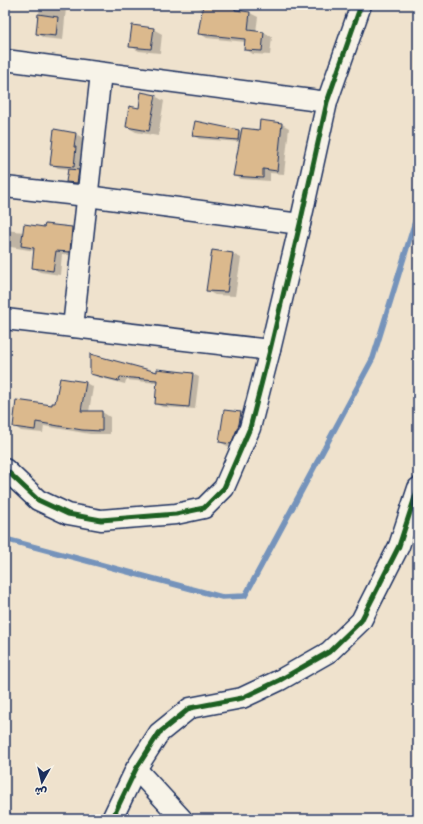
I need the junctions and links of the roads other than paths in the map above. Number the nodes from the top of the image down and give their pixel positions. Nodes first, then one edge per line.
1 (361, 5) edge
2 (5, 60) edge
3 (101, 73) junction
4 (327, 102) junction
5 (5, 187) edge
6 (87, 196) junction
7 (300, 224) junction
8 (5, 319) edge
9 (73, 327) junction
10 (270, 350) junction
11 (5, 469) edge
12 (418, 488) edge
13 (136, 769) junction
14 (112, 819) edge
15 (182, 819) edge

1 - 4 street
2 - 3 street
3 - 4 street
3 - 6 street
4 - 7 street
5 - 6 street
6 - 7 street
6 - 9 street
7 - 10 street
8 - 9 street
9 - 10 street
10 - 11 street
12 - 13 street
13 - 14 street
13 - 15 street

